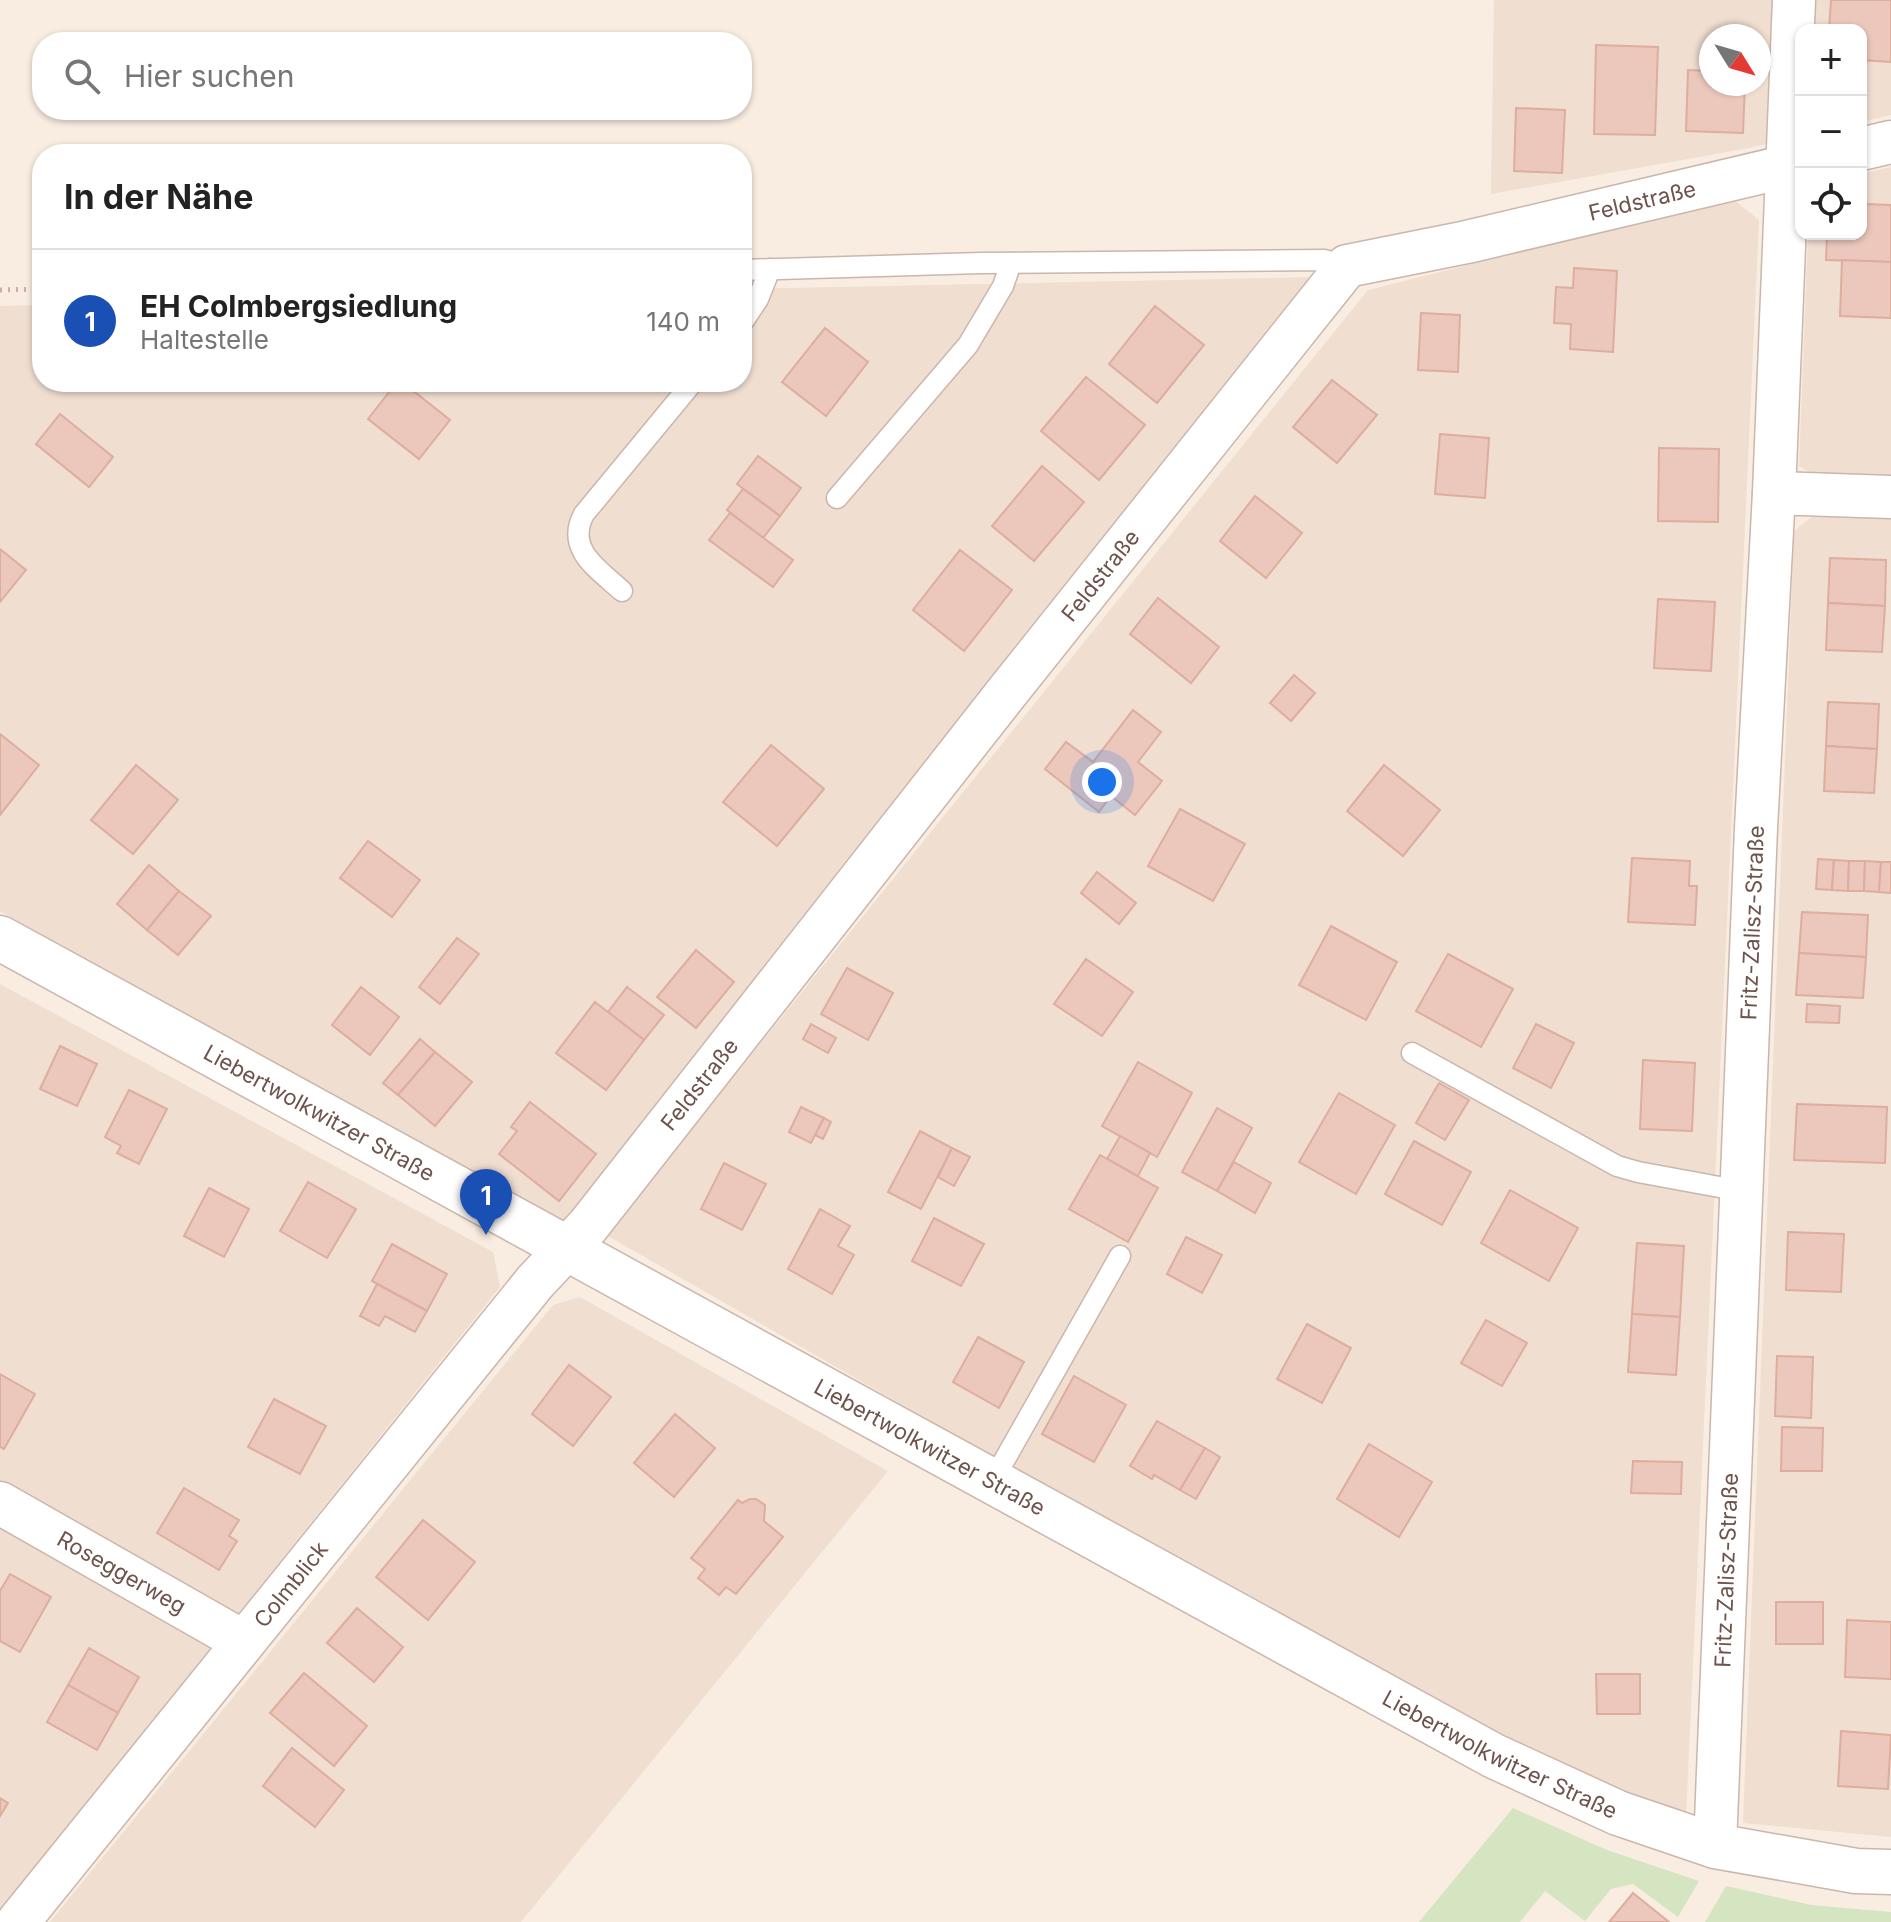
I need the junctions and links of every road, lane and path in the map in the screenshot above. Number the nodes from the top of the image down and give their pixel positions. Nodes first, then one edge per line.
1 (1794, 0) edge
2 (1891, 142) edge
3 (1867, 148) edge
4 (1794, 164) edge
5 (1011, 263) junction
6 (1347, 266) junction
7 (770, 269) junction
8 (752, 270) edge
9 (32, 289) edge
10 (0, 290) edge
11 (752, 308) edge
12 (685, 392) edge
13 (1774, 493) junction
14 (1891, 497) edge
15 (837, 498) dead end
16 (622, 591) dead end
17 (0, 938) edge
18 (1412, 1053) dead end
19 (1741, 1191) junction
20 (566, 1249) junction
21 (1120, 1256) dead end
22 (992, 1482) junction
23 (0, 1503) edge
24 (244, 1642) junction
25 (1715, 1846) junction
26 (1891, 1872) edge
27 (18, 1922) edge

1 - 4 street, Fritz-Zalisz-Straße
2 - 3 street
4 - 6 street, Feldstraße
4 - 13 street, Fritz-Zalisz-Straße
5 - 6 lane
5 - 7 lane
5 - 15 lane
6 - 20 street, Feldstraße
7 - 8 lane
7 - 11 lane
9 - 10 path
12 - 16 lane
13 - 14 street
13 - 19 street, Fritz-Zalisz-Straße
17 - 20 street, Liebertwolkwitzer Straße
18 - 19 lane
19 - 25 street, Fritz-Zalisz-Straße
20 - 22 street, Liebertwolkwitzer Straße
20 - 24 street, Colmblick
21 - 22 lane
22 - 25 street, Liebertwolkwitzer Straße
23 - 24 street, Roseggerweg
24 - 27 street, Colmblick
25 - 26 street, Liebertwolkwitzer Straße

